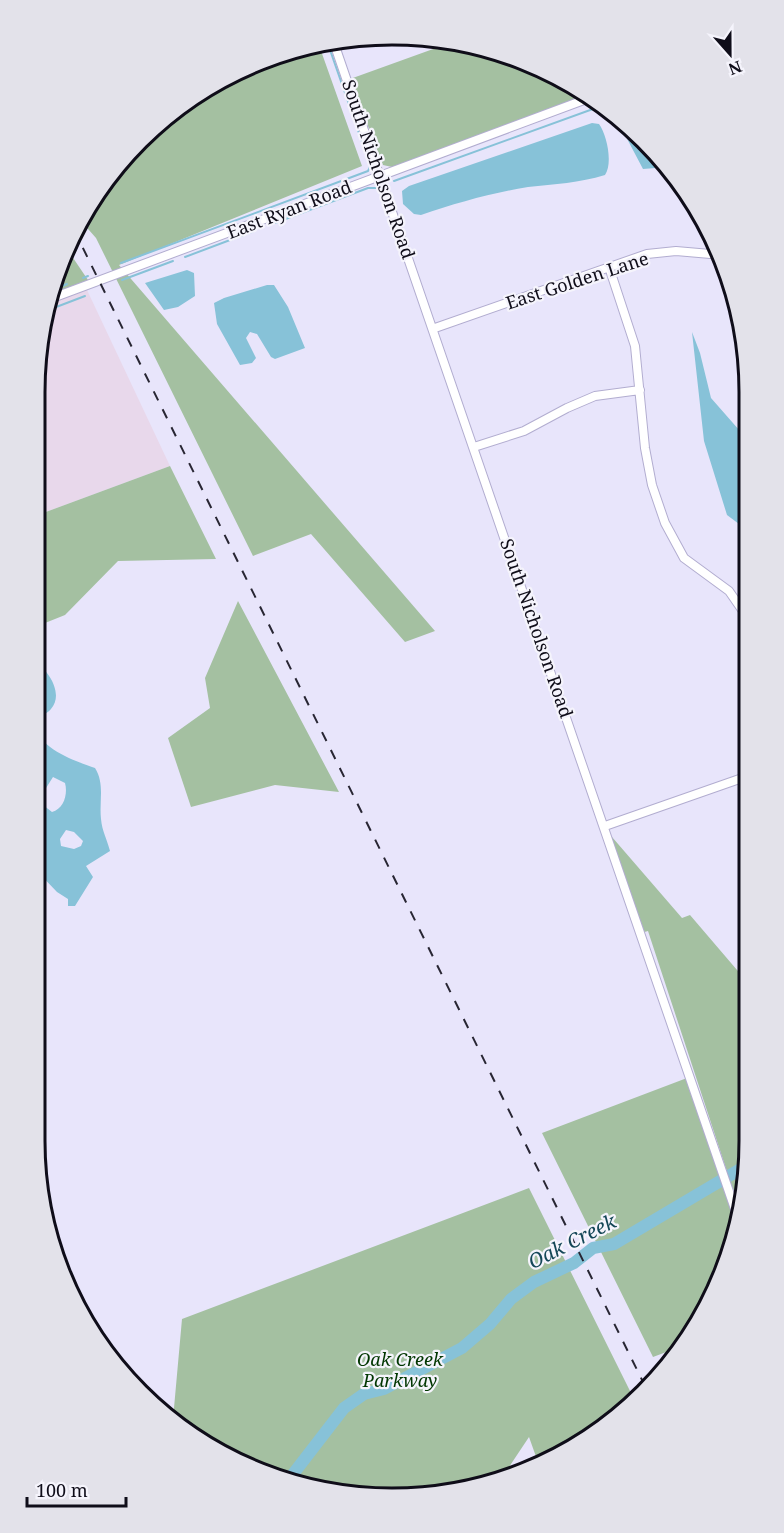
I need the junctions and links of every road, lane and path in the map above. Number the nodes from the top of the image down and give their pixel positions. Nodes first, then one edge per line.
1 (336, 50) edge
2 (582, 101) edge
3 (381, 174) junction
4 (710, 254) edge
5 (609, 267) junction
6 (59, 296) edge
7 (435, 328) junction
8 (640, 390) junction
9 (474, 447) junction
10 (739, 605) edge
11 (739, 782) edge
12 (605, 826) junction
13 (733, 1203) edge

1 - 3 street, South Nicholson Road
2 - 3 street, East Ryan Road
3 - 6 street, East Ryan Road
3 - 7 street, South Nicholson Road
4 - 5 street, East Golden Lane
5 - 7 street, East Golden Lane
5 - 8 street
7 - 9 street, South Nicholson Road
8 - 9 street
8 - 10 street
9 - 12 street, South Nicholson Road
11 - 12 street
12 - 13 street, South Nicholson Road

